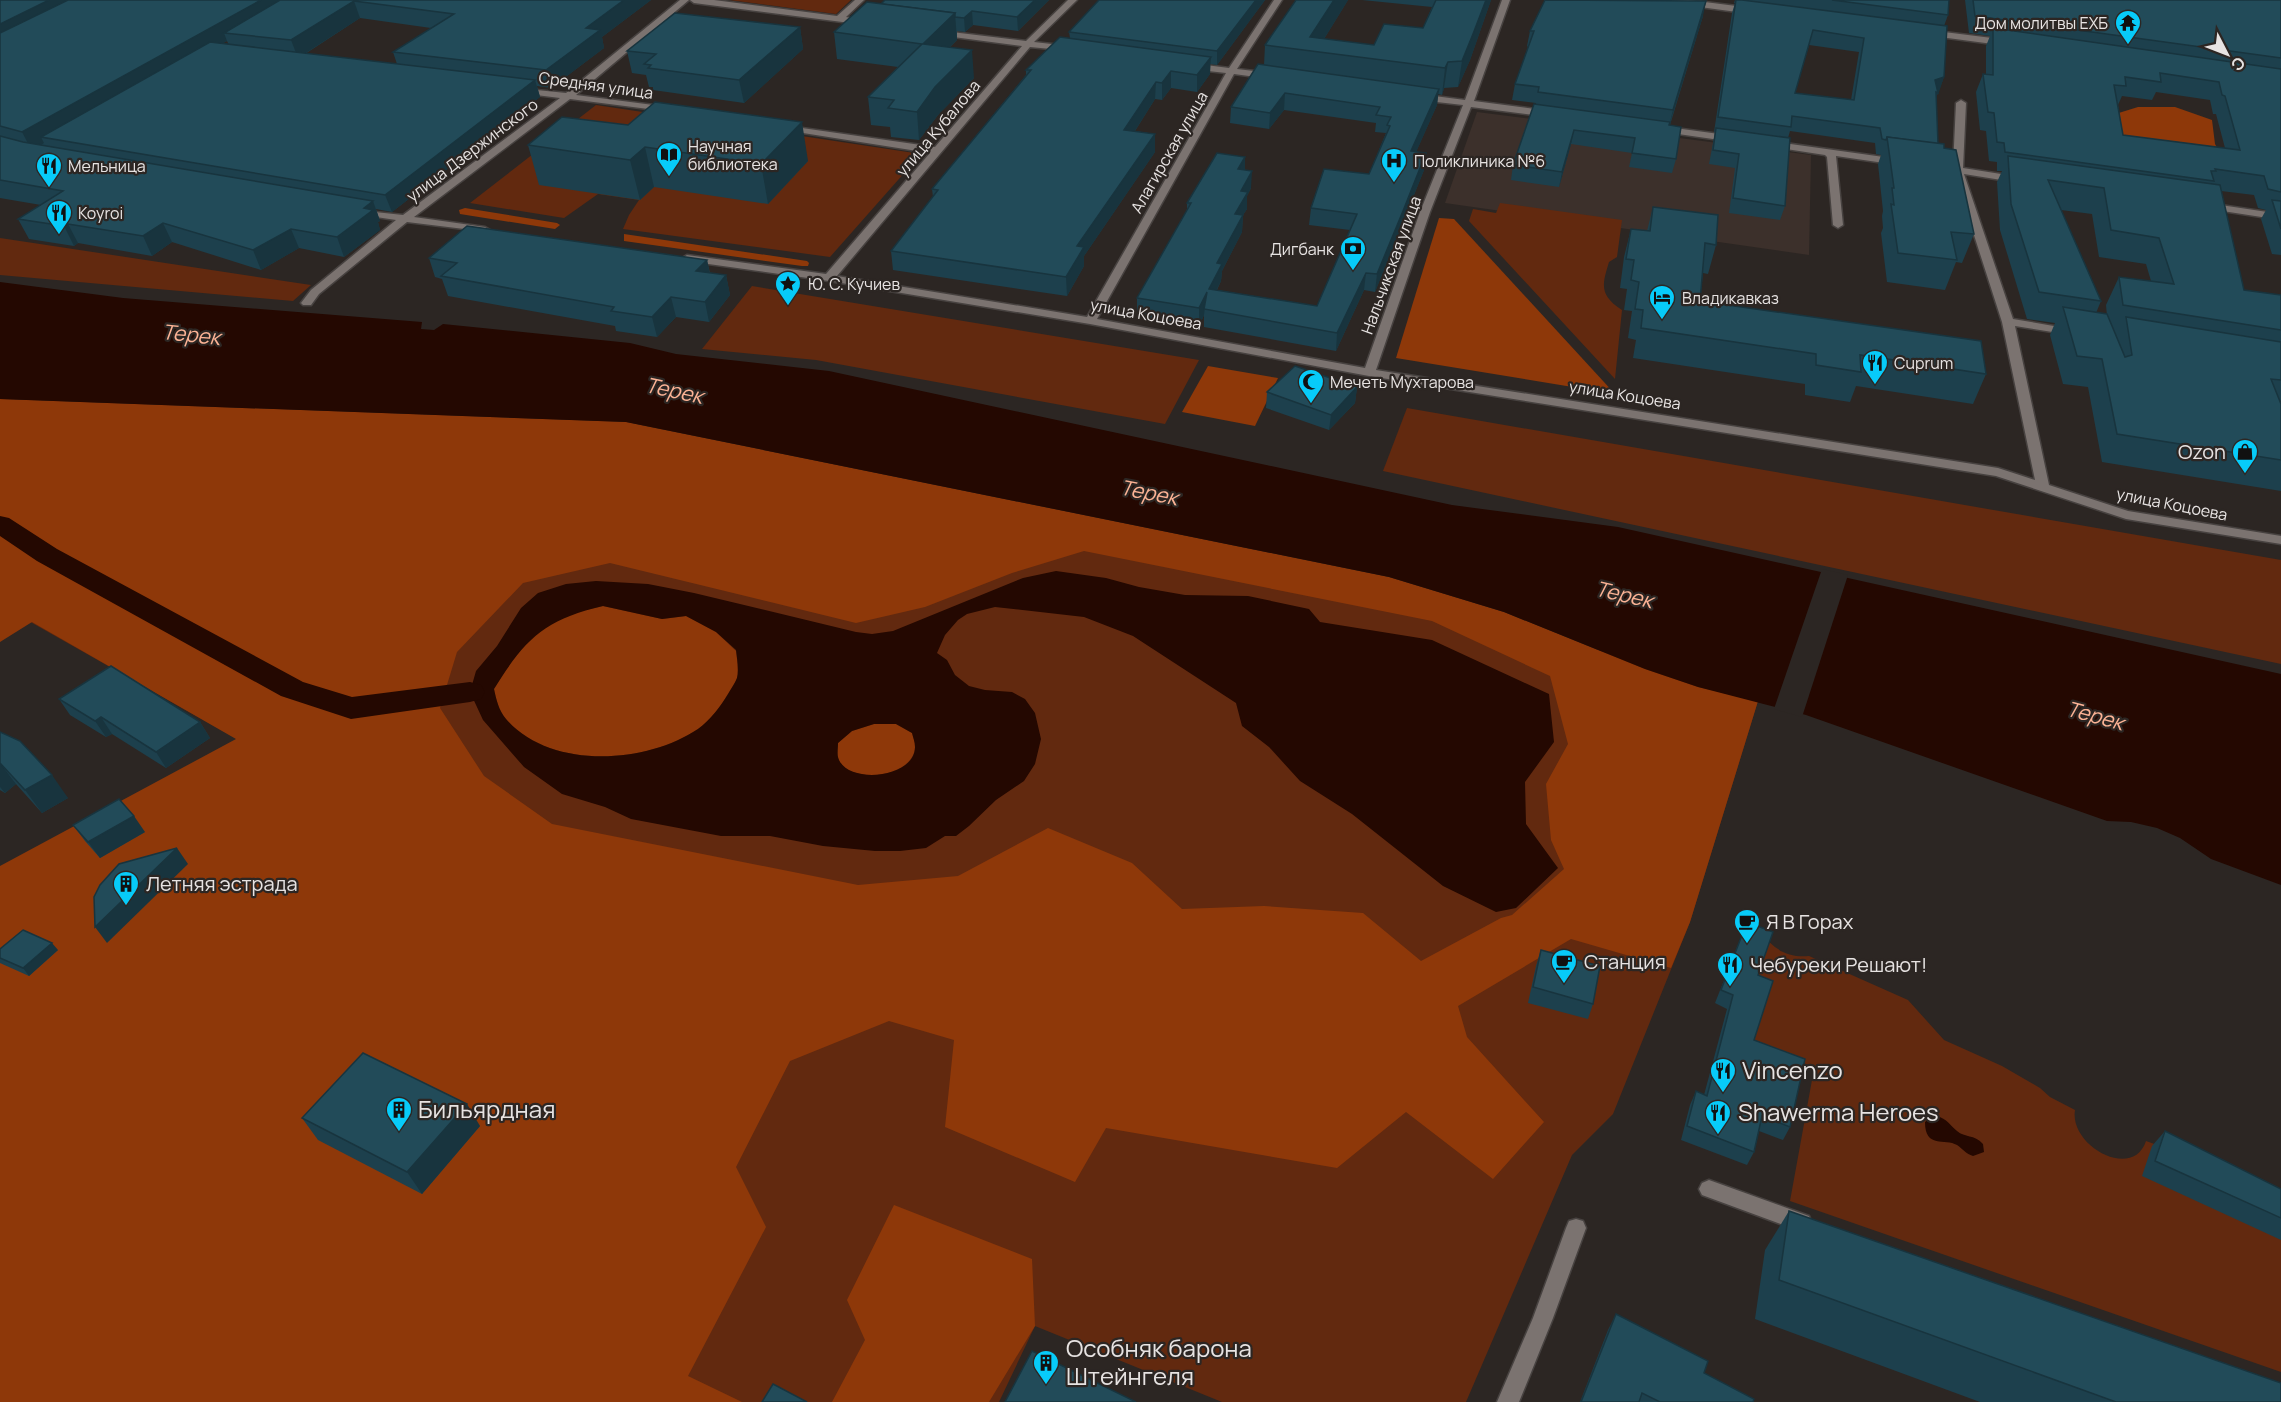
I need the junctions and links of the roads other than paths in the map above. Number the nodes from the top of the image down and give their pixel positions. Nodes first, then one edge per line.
1 (685, 0) edge
2 (694, 0) edge
3 (860, 0) edge
4 (1073, 0) edge
5 (1278, 0) edge
6 (1506, 0) edge
7 (1670, 0) edge
8 (1764, 12) edge
9 (839, 18) junction
10 (875, 23) edge
11 (923, 30) edge
12 (1917, 32) edge
13 (1029, 44) junction
14 (2022, 45) edge
15 (1073, 50) edge
16 (1180, 65) edge
17 (1232, 72) junction
18 (1285, 78) edge
19 (512, 89) edge
20 (570, 95) junction
21 (1410, 96) edge
22 (1468, 103) junction
23 (1961, 103) dead end
24 (678, 111) edge
25 (1558, 116) edge
26 (773, 126) edge
27 (1652, 128) edge
28 (1746, 141) edge
29 (1758, 142) edge
30 (939, 151) junction
31 (1828, 152) junction
32 (1910, 164) edge
33 (1933, 167) edge
34 (1959, 171) junction
35 (2032, 181) edge
36 (2193, 204) edge
37 (346, 209) edge
38 (2281, 217) edge
39 (404, 219) junction
40 (1838, 225) dead end
41 (498, 232) edge
42 (675, 257) edge
43 (829, 278) junction
44 (307, 303) dead end
45 (1090, 321) junction
46 (2008, 321) junction
47 (2088, 334) edge
48 (1369, 372) junction
49 (2043, 486) junction
50 (2281, 540) edge
51 (1709, 1189) dead end
52 (1576, 1228) dead end
53 (1817, 1228) edge
54 (1508, 1402) edge

1 - 20 street, улица Дзержинского
2 - 9 street
3 - 9 street
4 - 13 street, улица Кубалова
5 - 17 street, Алагирская улица
6 - 22 street, Нальчикская улица
7 - 8 street
9 - 10 street
11 - 13 street
12 - 14 street
13 - 15 street
13 - 30 street, улица Кубалова
16 - 17 street
17 - 18 street
17 - 45 street, Алагирская улица
19 - 20 street, Средняя улица
20 - 24 street, Средняя улица
20 - 39 street, улица Дзержинского
21 - 22 street
22 - 25 street
22 - 48 street, Нальчикская улица
23 - 34 street
26 - 30 street
27 - 28 street
29 - 31 street
30 - 43 street, улица Кубалова
31 - 32 street
31 - 40 street
33 - 34 street
34 - 35 street
34 - 46 street
36 - 38 street
37 - 39 street
39 - 41 street
39 - 44 street, улица Дзержинского
42 - 43 street, улица Коцоева
43 - 45 street, улица Коцоева
45 - 48 street, улица Коцоева
46 - 47 street
46 - 49 street
48 - 49 street, улица Коцоева
49 - 50 street, улица Коцоева
51 - 53 street
52 - 54 street

